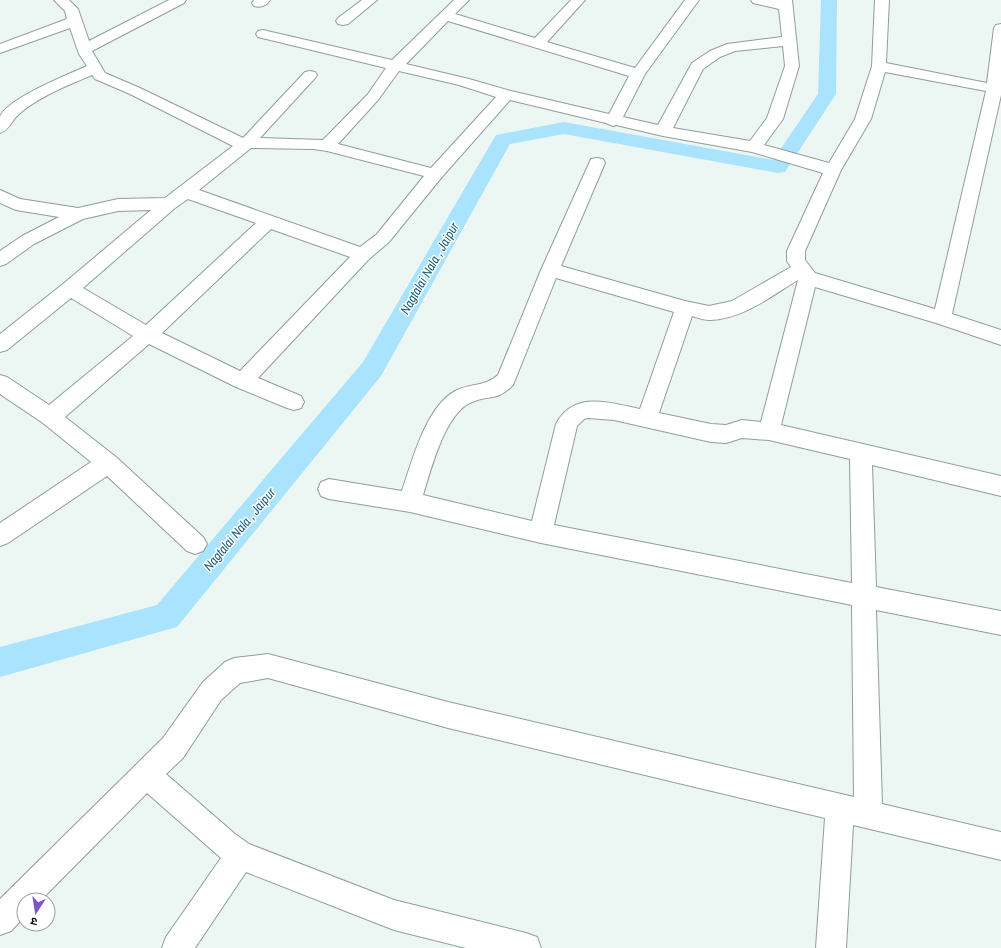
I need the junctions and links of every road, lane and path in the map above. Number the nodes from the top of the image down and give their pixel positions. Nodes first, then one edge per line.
1 (63, 0) edge
2 (179, 0) edge
3 (370, 0) edge
4 (462, 0) edge
5 (578, 0) edge
6 (692, 0) edge
7 (758, 0) edge
8 (882, 0) edge
9 (785, 3) edge
10 (446, 16) junction
11 (75, 21) junction
12 (343, 21) dead end
13 (1001, 28) edge
14 (263, 34) dead end
15 (789, 41) junction
16 (538, 44) junction
17 (0, 49) edge
18 (85, 49) junction
19 (396, 65) junction
20 (879, 66) junction
21 (95, 68) junction
22 (638, 74) junction
23 (310, 75) dead end
24 (997, 89) edge
25 (507, 95) junction
26 (613, 120) junction
27 (0, 128) edge
28 (663, 131) junction
29 (247, 143) junction
30 (327, 146) junction
31 (762, 149) junction
32 (597, 163) dead end
33 (833, 170) junction
34 (435, 174) junction
35 (186, 192) junction
36 (0, 196) edge
37 (169, 204) junction
38 (78, 214) junction
39 (269, 221) junction
40 (363, 255) junction
41 (0, 260) edge
42 (550, 270) junction
43 (804, 274) junction
44 (70, 289) junction
45 (685, 308) junction
46 (942, 318) junction
47 (147, 335) junction
48 (1001, 338) edge
49 (0, 345) edge
50 (243, 381) junction
51 (0, 383) edge
52 (294, 402) dead end
53 (50, 417) junction
54 (647, 419) junction
55 (770, 431) junction
56 (861, 453) junction
57 (108, 463) junction
58 (1001, 486) edge
59 (329, 489) dead end
60 (410, 502) junction
61 (541, 533) junction
62 (0, 536) edge
63 (195, 544) dead end
64 (864, 598) junction
65 (1001, 623) edge
66 (147, 775) junction
67 (840, 808) junction
68 (868, 815) junction
69 (1001, 846) edge
70 (240, 855) junction
71 (0, 920) edge
72 (177, 948) edge
73 (526, 948) edge
74 (831, 948) edge

1 - 11 street
2 - 18 street
3 - 12 street
4 - 10 street
5 - 16 street
6 - 22 street
7 - 9 street
8 - 20 street
9 - 15 street
10 - 16 street
10 - 19 street
11 - 17 street
11 - 18 street
13 - 24 street
14 - 19 street
15 - 28 street
15 - 31 street
16 - 22 street
18 - 21 street
19 - 25 street
19 - 30 street
20 - 24 street
20 - 33 street
21 - 27 street
21 - 29 street
22 - 26 street
23 - 29 street
24 - 46 street
25 - 26 street
25 - 34 street
26 - 28 street
28 - 31 street
29 - 30 street
29 - 35 street
30 - 34 street
31 - 33 street
32 - 42 street
33 - 43 street
34 - 40 street
35 - 37 street
35 - 39 street
36 - 38 street
37 - 38 street
37 - 44 street
38 - 41 street
39 - 40 street
39 - 47 street
40 - 50 street
42 - 45 street
42 - 60 street
43 - 45 street
43 - 46 street
43 - 55 street
44 - 47 street
44 - 49 street
45 - 54 street
46 - 48 street
47 - 50 street
47 - 53 street
50 - 52 street
51 - 53 street
53 - 57 street
54 - 55 street
54 - 61 street
55 - 56 street
56 - 58 street
56 - 64 street
57 - 62 street
57 - 63 street
59 - 60 street
60 - 61 street
61 - 64 street
64 - 65 street
64 - 68 street
66 - 67 street
66 - 70 street
66 - 71 street
67 - 68 street
67 - 74 street
68 - 69 street
70 - 72 street
70 - 73 street

